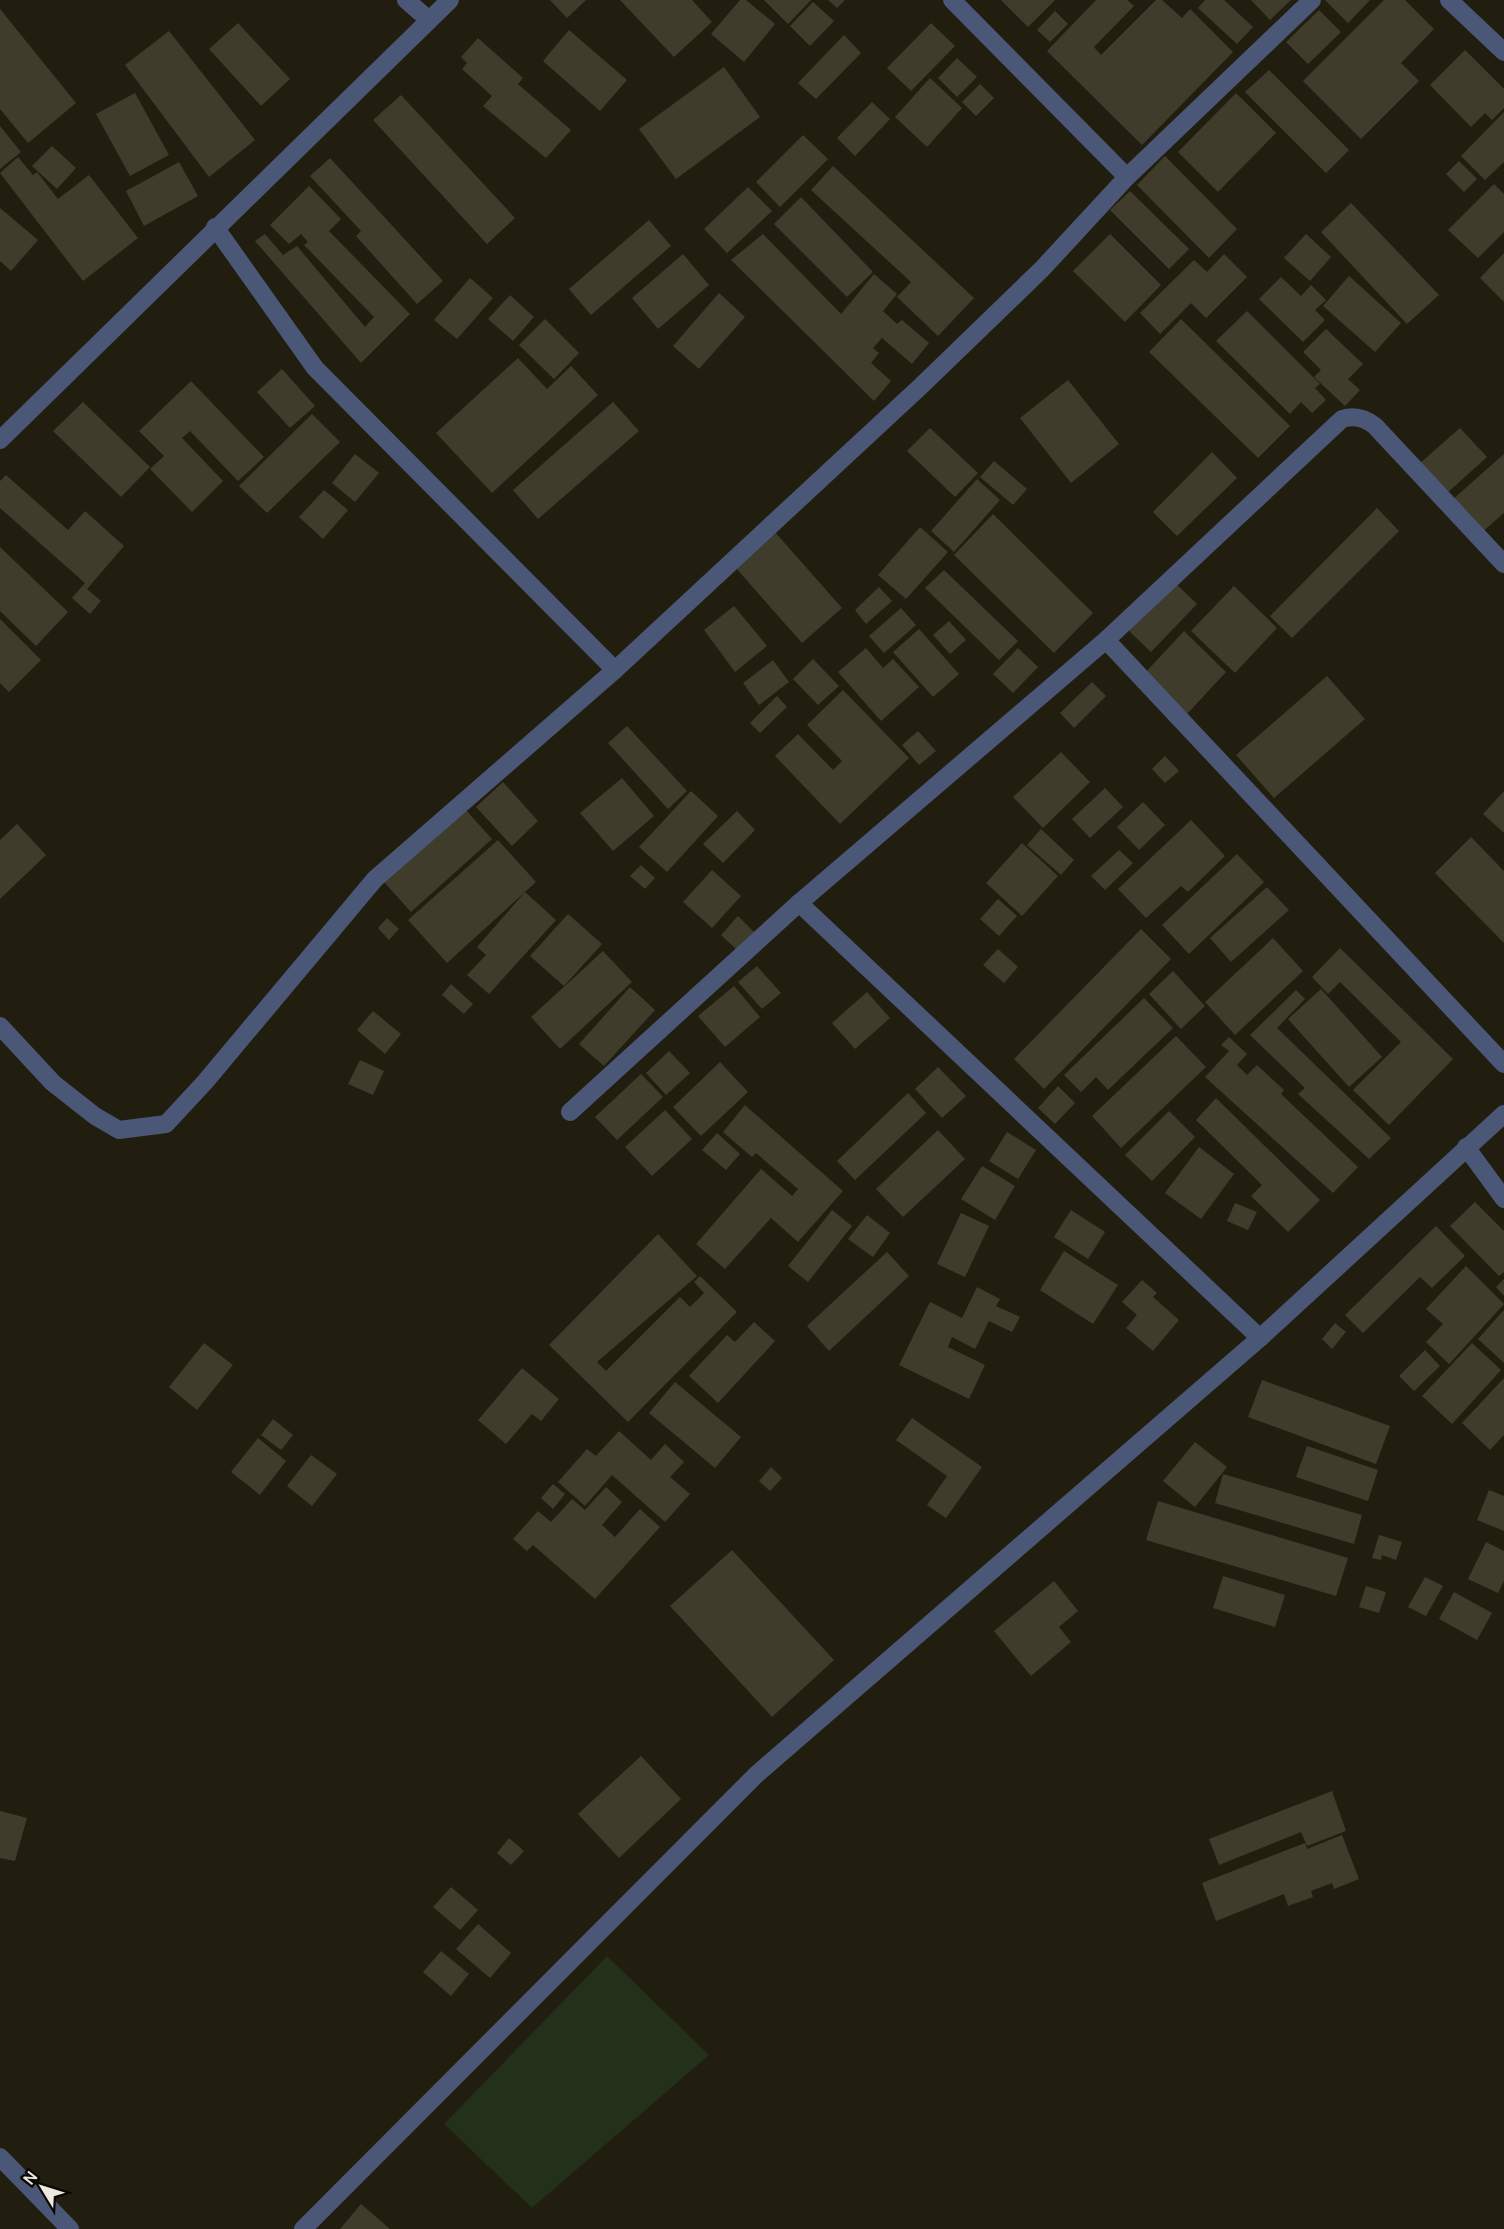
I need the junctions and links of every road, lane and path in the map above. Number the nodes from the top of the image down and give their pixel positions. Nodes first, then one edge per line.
1 (406, 0) edge
2 (450, 0) edge
3 (952, 0) edge
4 (1312, 0) edge
5 (1449, 0) edge
6 (429, 20) junction
7 (1504, 52) edge
8 (1126, 177) junction
9 (215, 227) junction
10 (0, 440) edge
11 (1504, 564) edge
12 (1106, 640) junction
13 (615, 670) junction
14 (799, 903) junction
15 (0, 1026) edge
16 (1504, 1064) edge
17 (570, 1112) dead end
18 (1504, 1114) edge
19 (1466, 1147) junction
20 (1504, 1198) edge
21 (1260, 1338) junction
22 (0, 2157) edge
23 (70, 2229) edge
24 (303, 2229) edge

1 - 6 street
2 - 6 street
3 - 8 street
4 - 8 street
5 - 7 street
6 - 9 street
8 - 13 street
9 - 10 street
9 - 13 street
11 - 12 street
12 - 14 street
12 - 16 street
13 - 15 street
14 - 17 street
14 - 21 street
18 - 19 street
19 - 20 street
19 - 21 street
21 - 24 street
22 - 23 street

